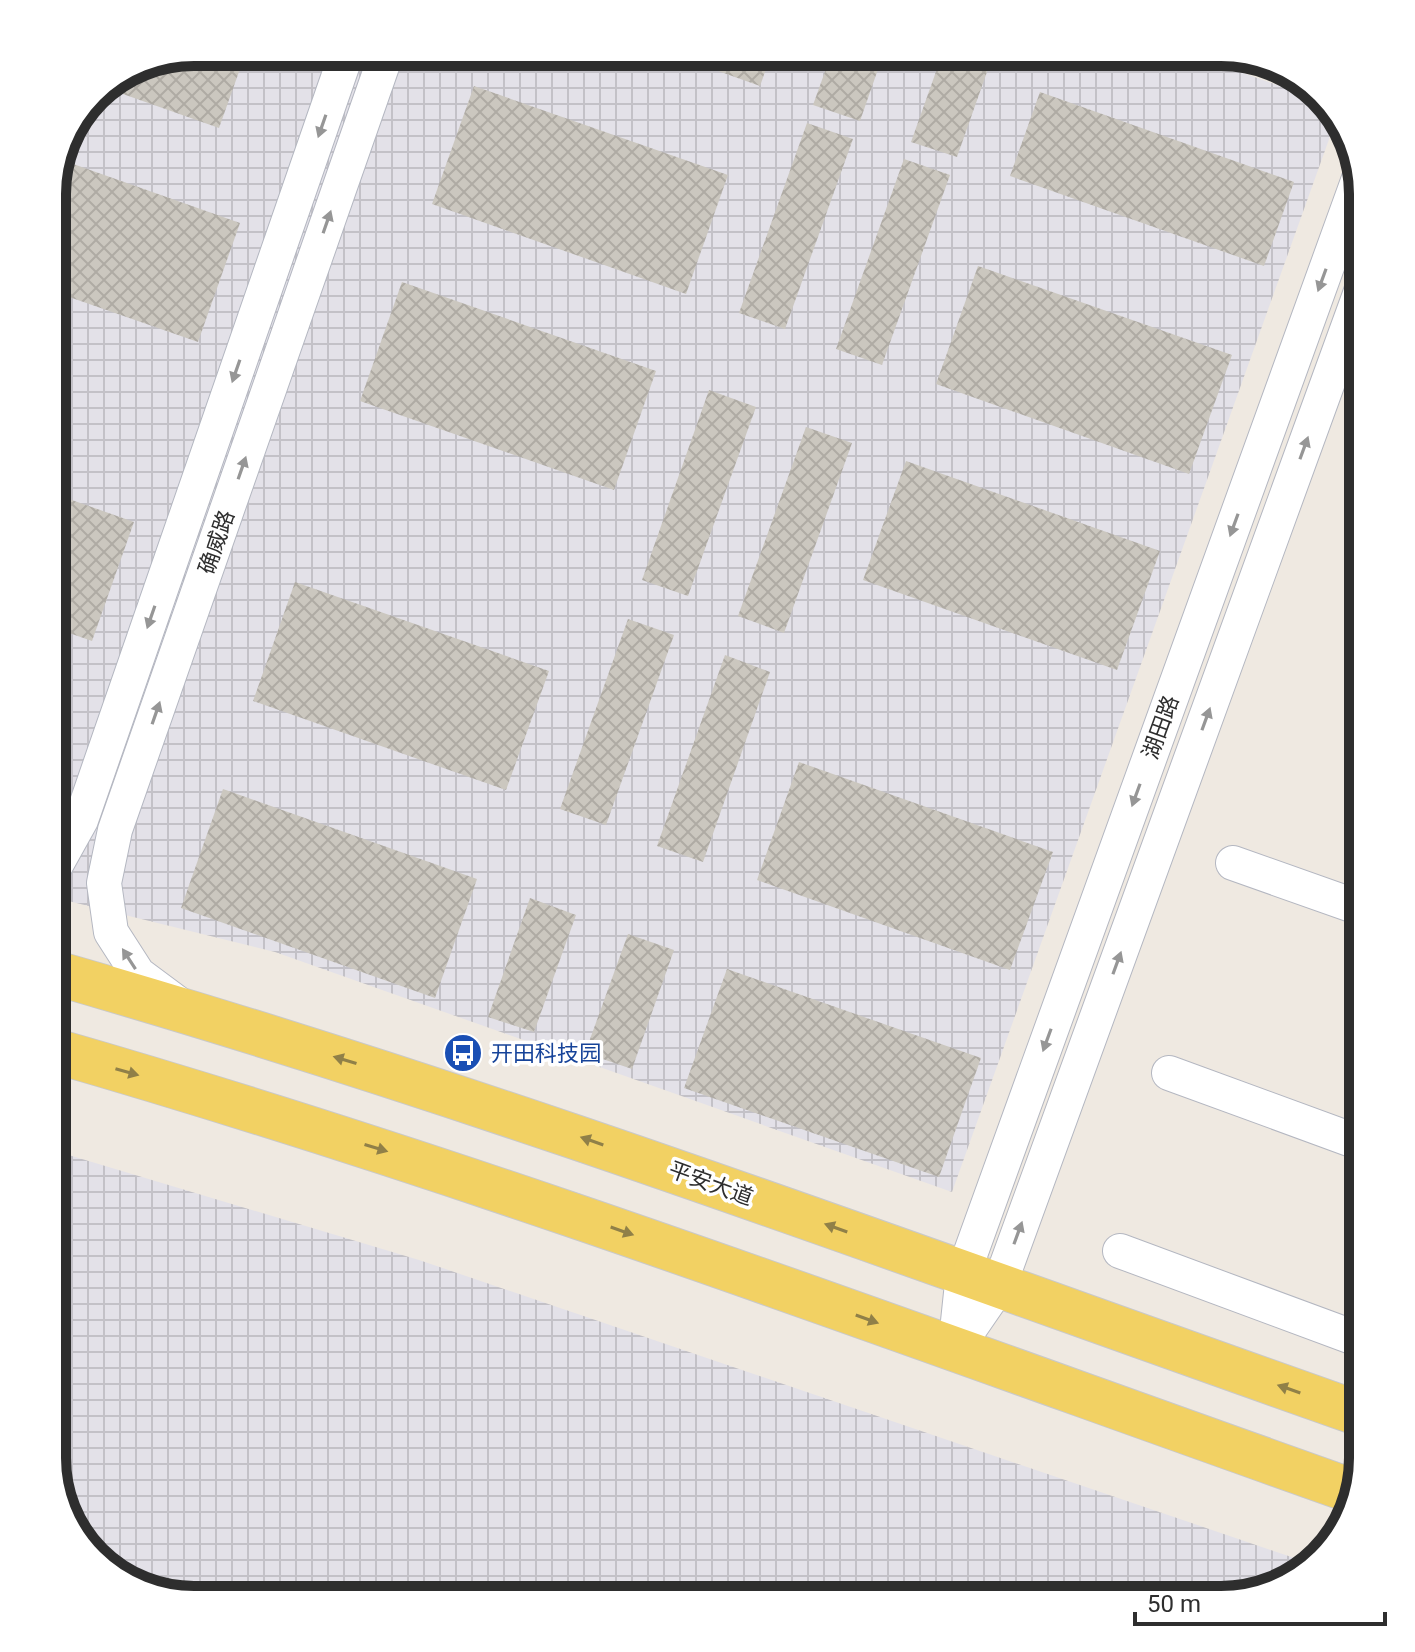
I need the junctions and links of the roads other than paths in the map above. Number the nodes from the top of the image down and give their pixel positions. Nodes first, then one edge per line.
1 (342, 66) edge
2 (382, 66) edge
3 (1349, 207) edge
4 (1349, 322) edge
5 (66, 844) edge
6 (1233, 863) dead end
7 (1349, 904) edge
8 (66, 976) edge
9 (186, 1011) junction
10 (66, 1054) edge
11 (1169, 1073) dead end
12 (1349, 1139) edge
13 (1120, 1251) dead end
14 (981, 1280) junction
15 (1349, 1336) edge
16 (955, 1350) junction
17 (1349, 1407) edge
18 (1345, 1489) edge

1 -> 5 street, 确威路
9 -> 2 street, 确威路
3 -> 14 street, 湖田路
14 -> 4 street, 湖田路
6 - 7 street
8 - 9 main road, 平安大道
14 -> 9 main road, 平安大道
10 -> 16 main road
11 - 12 street
13 - 15 street
14 - 16 street, 湖田路
17 -> 14 main road, 平安大道
16 - 18 main road

